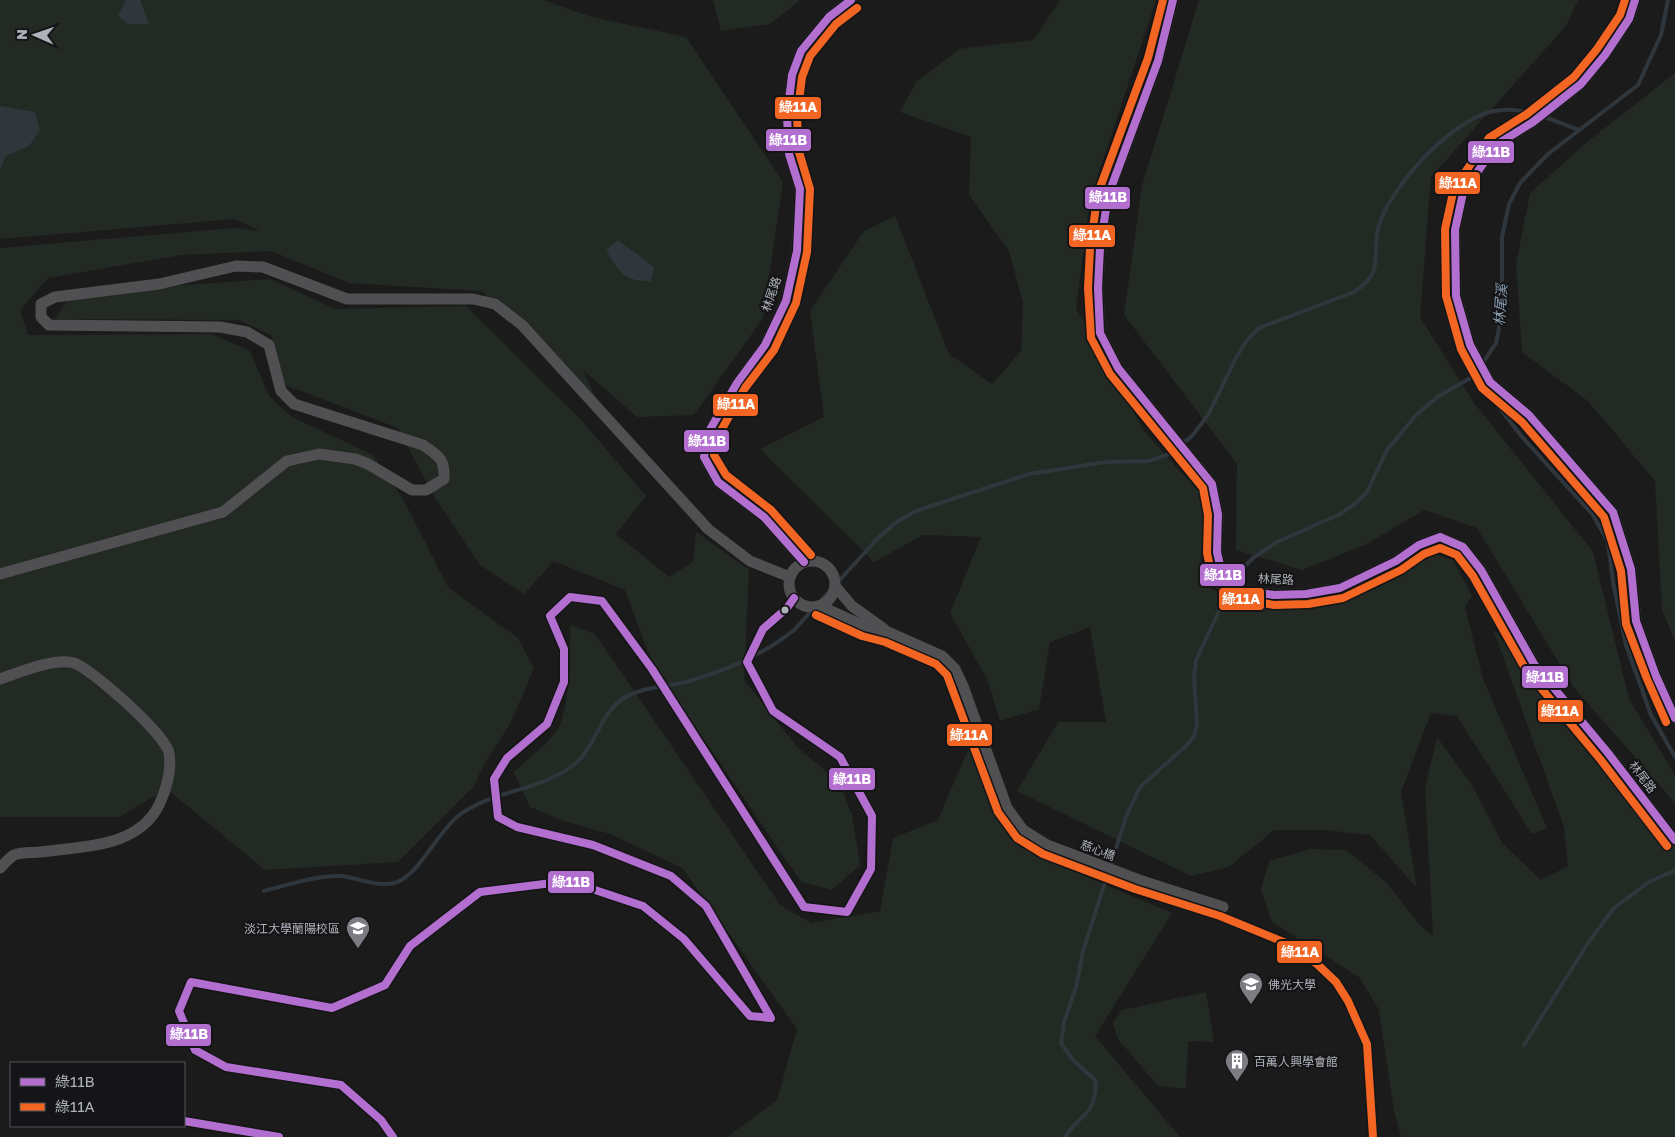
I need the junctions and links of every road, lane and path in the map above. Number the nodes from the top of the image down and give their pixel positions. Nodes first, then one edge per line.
1 (851, 0) edge
2 (1174, 0) edge
3 (1635, 0) edge
4 (804, 562) junction
5 (0, 574) edge
6 (790, 577) junction
7 (835, 586) junction
8 (820, 606) junction
9 (888, 632) junction
10 (0, 680) edge
11 (1675, 718) edge
12 (1675, 840) edge
13 (0, 868) edge
14 (1222, 907) dead end

1 - 4 street, 林尾路
2 - 12 street, 林尾路
3 - 11 street
4 - 6 street
4 - 7 street
5 - 6 street
6 - 8 street
7 - 8 street
7 - 9 street
8 - 9 street
9 - 14 street, 慈心橋
10 - 13 street

